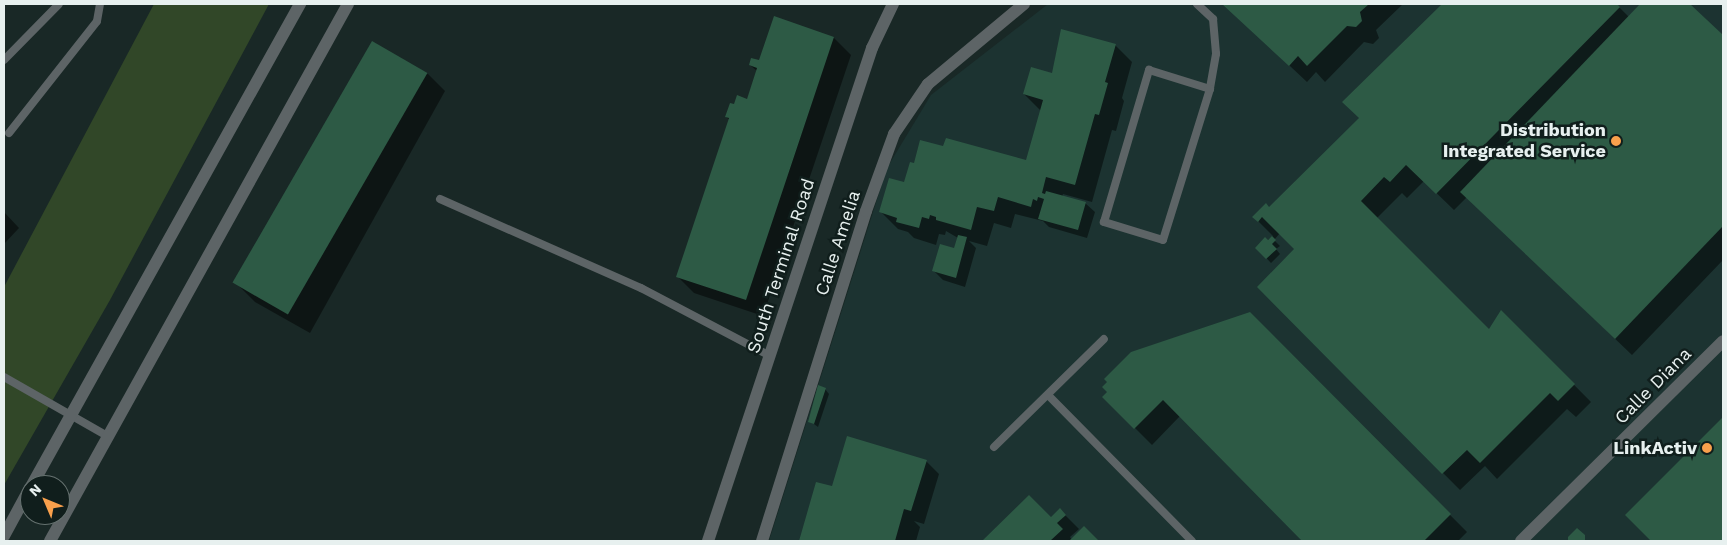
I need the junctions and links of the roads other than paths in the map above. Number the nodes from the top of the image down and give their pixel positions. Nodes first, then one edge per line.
1 (58, 4) edge
2 (100, 4) edge
3 (300, 4) edge
4 (348, 4) edge
5 (893, 4) edge
6 (1024, 4) edge
7 (1197, 4) edge
8 (4, 60) edge
9 (1210, 89) junction
10 (10, 133) dead end
11 (440, 198) dead end
12 (1104, 339) dead end
13 (1723, 341) edge
14 (770, 356) junction
15 (4, 377) edge
16 (1048, 395) junction
17 (69, 416) junction
18 (109, 437) junction
19 (994, 448) dead end
20 (37, 475) edge
21 (20, 506) edge
22 (4, 536) edge
23 (50, 541) edge
24 (708, 541) edge
25 (762, 541) edge
26 (1192, 541) edge
27 (1521, 541) edge

1 - 8 lane
2 - 10 lane
3 - 17 street
4 - 18 street
5 - 14 street, South Terminal Road
6 - 25 street, Calle Amelia
7 - 9 lane
9 - 9 lane
11 - 14 lane
12 - 16 lane
13 - 27 street, Calle Diana
14 - 24 street, South Terminal Road
15 - 17 lane
16 - 19 lane
16 - 26 lane
17 - 18 lane
17 - 20 street
18 - 23 street
21 - 22 street

